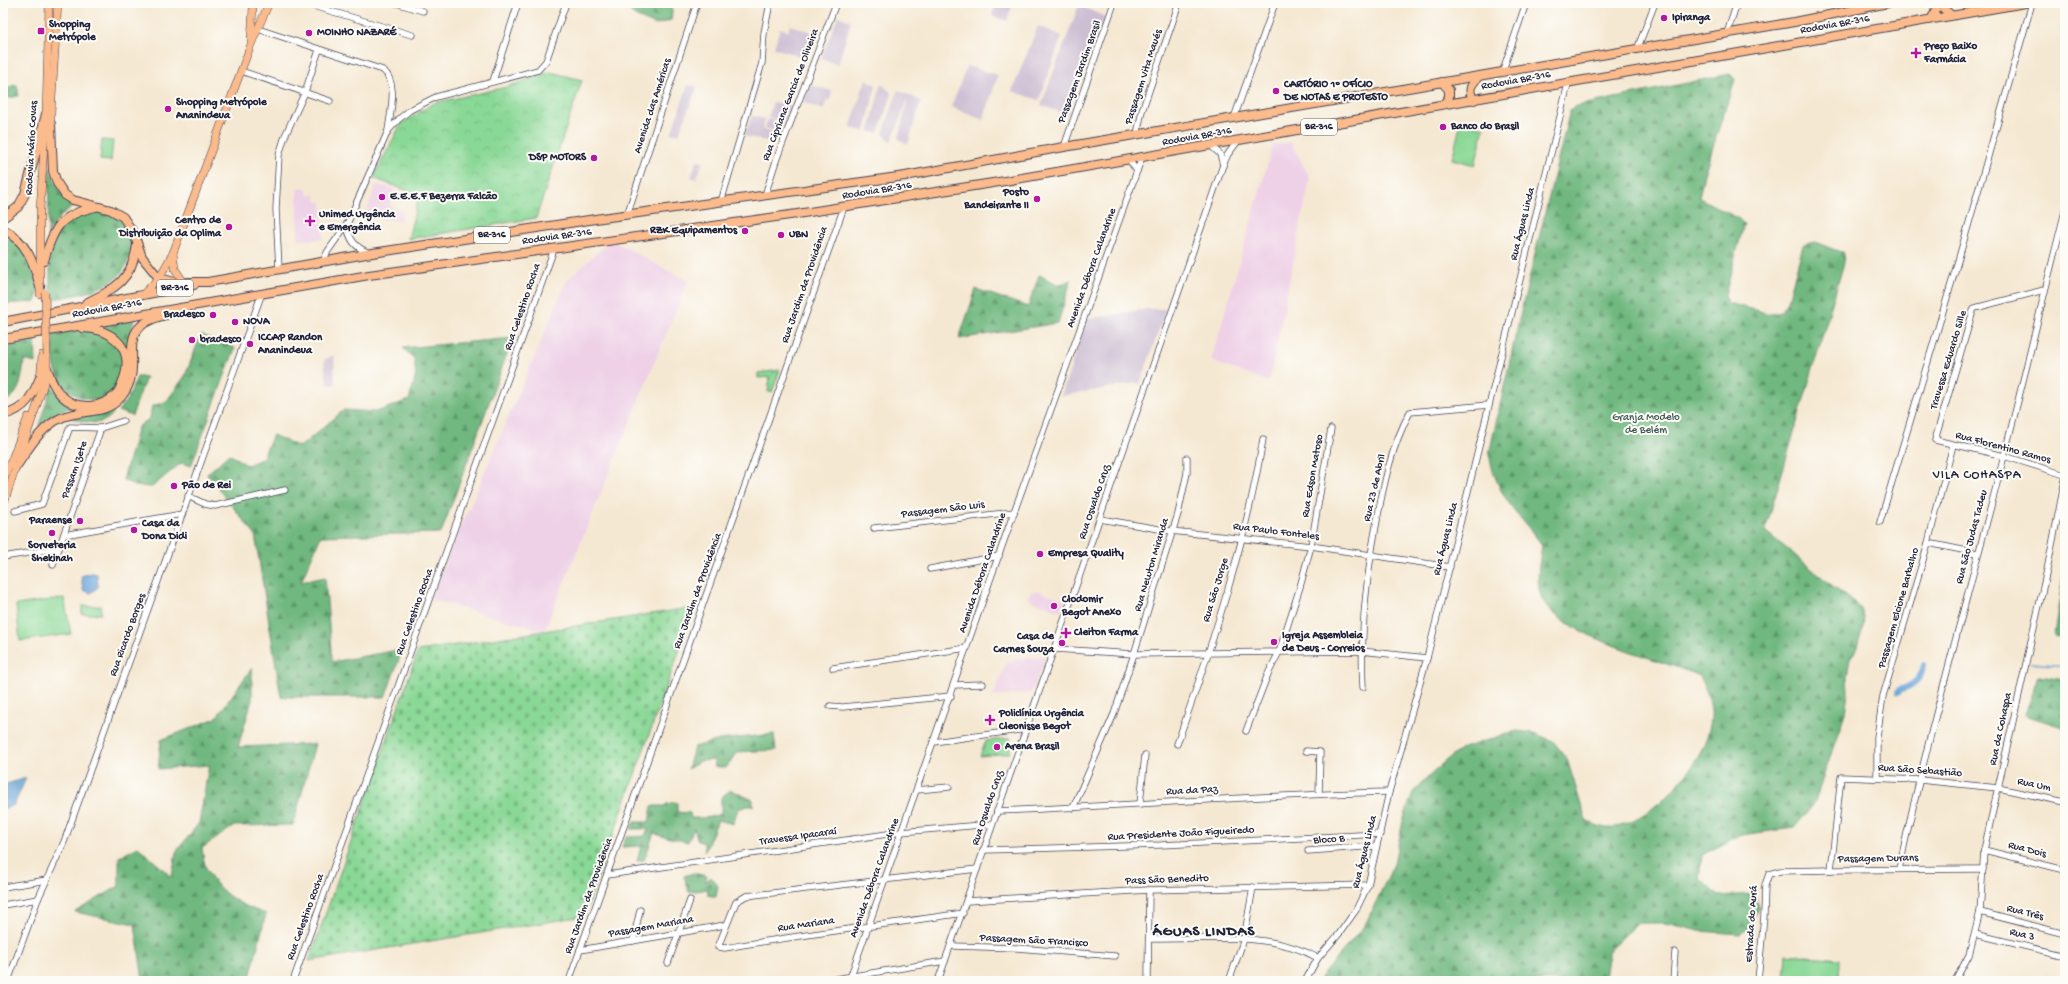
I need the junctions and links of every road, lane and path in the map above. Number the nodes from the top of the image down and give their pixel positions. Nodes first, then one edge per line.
1 (49, 3) edge
2 (58, 3) edge
3 (303, 3) edge
4 (396, 3) edge
5 (518, 3) edge
6 (566, 3) edge
7 (697, 3) edge
8 (770, 3) edge
9 (1114, 3) edge
10 (1179, 3) edge
11 (1275, 3) edge
12 (1526, 3) edge
13 (1654, 3) edge
14 (1737, 3) edge
15 (1888, 3) edge
16 (1935, 3) edge
17 (1942, 3) edge
18 (2025, 3) edge
19 (2032, 3) edge
20 (268, 4) edge
21 (836, 4) edge
22 (252, 5) edge
23 (411, 5) edge
24 (423, 11) dead end
25 (1950, 15) junction
26 (1932, 18) junction
27 (258, 29) junction
28 (1727, 33) junction
29 (412, 35) dead end
30 (250, 46) junction
31 (1638, 48) junction
32 (320, 50) junction
33 (241, 71) junction
34 (1502, 73) junction
35 (1478, 77) junction
36 (493, 81) junction
37 (1442, 82) junction
38 (1568, 84) junction
39 (305, 92) junction
40 (1474, 100) junction
41 (330, 101) dead end
42 (1444, 104) junction
43 (46, 114) junction
44 (1234, 118) junction
45 (51, 124) junction
46 (388, 131) junction
47 (1137, 134) junction
48 (1238, 141) junction
49 (1210, 145) junction
50 (1064, 147) junction
51 (1142, 158) junction
52 (1129, 160) junction
53 (1223, 165) junction
54 (1137, 171) junction
55 (765, 195) junction
56 (721, 202) junction
57 (96, 207) junction
58 (844, 207) junction
59 (2065, 211) edge
60 (627, 215) junction
61 (3, 218) edge
62 (347, 224) junction
63 (3, 229) edge
64 (137, 243) junction
65 (554, 249) junction
66 (173, 253) junction
67 (371, 253) junction
68 (44, 261) junction
69 (323, 261) junction
70 (279, 269) junction
71 (159, 278) junction
72 (183, 281) junction
73 (208, 282) junction
74 (2044, 290) junction
75 (41, 291) junction
76 (262, 293) junction
77 (142, 295) junction
78 (212, 301) junction
79 (77, 308) junction
80 (3, 316) edge
81 (20, 319) junction
82 (3, 322) edge
83 (59, 328) junction
84 (3, 340) edge
85 (45, 355) junction
86 (47, 368) junction
87 (41, 375) junction
88 (1489, 405) junction
89 (3, 415) edge
90 (124, 421) dead end
91 (101, 428) junction
92 (1331, 429) dead end
93 (1263, 439) dead end
94 (1935, 440) joint
95 (1953, 445) junction
96 (2004, 456) junction
97 (1187, 458) dead end
98 (16, 467) junction
99 (2065, 475) edge
100 (2065, 480) edge
101 (3, 482) edge
102 (285, 490) dead end
103 (188, 496) junction
104 (3, 506) edge
105 (15, 511) dead end
106 (1014, 512) junction
107 (182, 514) junction
108 (1100, 519) junction
109 (1880, 522) dead end
110 (874, 528) dead end
111 (1171, 531) junction
112 (64, 535) junction
113 (1242, 538) junction
114 (1928, 543) junction
115 (1311, 546) junction
116 (59, 548) junction
117 (1977, 553) junction
118 (1371, 554) junction
119 (999, 556) junction
120 (3, 557) edge
121 (53, 565) dead end
122 (1450, 567) junction
123 (930, 569) dead end
124 (967, 648) junction
125 (1055, 649) junction
126 (1361, 651) junction
127 (1279, 652) junction
128 (1134, 654) junction
129 (1207, 654) junction
130 (1427, 658) junction
131 (833, 668) dead end
132 (984, 684) dead end
133 (954, 685) junction
134 (1363, 687) dead end
135 (950, 696) junction
136 (830, 706) dead end
137 (1026, 729) junction
138 (1246, 731) dead end
139 (934, 742) junction
140 (1177, 744) dead end
141 (1306, 751) dead end
142 (1145, 755) dead end
143 (1876, 778) junction
144 (1920, 780) junction
145 (949, 787) dead end
146 (1998, 788) junction
147 (917, 790) junction
148 (1389, 792) junction
149 (1319, 794) junction
150 (2065, 802) edge
151 (1140, 804) junction
152 (1073, 808) junction
153 (997, 811) junction
154 (992, 824) junction
155 (902, 832) junction
156 (1380, 834) junction
157 (1376, 846) junction
158 (983, 850) junction
159 (1984, 850) junction
160 (1308, 851) dead end
161 (1899, 869) junction
162 (1983, 869) junction
163 (976, 870) junction
164 (1831, 870) junction
165 (2065, 870) edge
166 (1773, 872) joint
167 (607, 875) junction
168 (47, 880) junction
169 (883, 880) junction
170 (1368, 885) junction
171 (3, 887) edge
172 (1254, 888) junction
173 (1150, 890) junction
174 (38, 900) junction
175 (690, 900) dead end
176 (967, 901) junction
177 (3, 905) edge
178 (640, 910) dead end
179 (1980, 912) junction
180 (963, 913) junction
181 (726, 925) junction
182 (867, 928) junction
183 (678, 932) junction
184 (1975, 934) junction
185 (2065, 934) edge
186 (1149, 939) junction
187 (1244, 939) junction
188 (633, 941) junction
189 (952, 946) junction
190 (580, 950) junction
191 (1676, 952) dead end
192 (1115, 956) dead end
193 (2065, 956) edge
194 (1318, 958) junction
195 (945, 961) junction
196 (668, 963) dead end
197 (7, 979) edge
198 (850, 979) edge
199 (293, 981) edge
200 (569, 981) edge
201 (823, 981) edge
202 (938, 981) edge
203 (1148, 981) edge
204 (1229, 981) edge
205 (1305, 981) edge
206 (1673, 981) edge
207 (1758, 981) edge
208 (1955, 981) edge

1 - 43 main road, Rodovia Mário Covas
2 - 45 main road, Rodovia Mário Covas
3 - 29 street
4 - 23 street
5 - 36 street
6 - 36 street
7 - 60 street, Avenida das Américas
8 - 56 street
9 - 50 street, Passagem Jardim Brasil
10 - 47 street, Passagem Vita Maués
11 - 44 street
12 - 34 street
13 - 31 street
14 - 28 street
15 - 28 highway, Rodovia BR-316 / BR-316
16 - 26 highway
17 - 25 highway
18 - 25 highway, Rodovia BR-316 / BR-316
19 - 109 street
20 - 22 main road
20 - 27 main road
21 - 55 street, Rua Cipriana Garcia de Oliveira
22 - 30 main road
23 - 24 street
25 - 26 highway, Rodovia BR-316 / BR-316
26 - 38 highway, Rodovia BR-316 / BR-316
27 - 30 main road
27 - 32 street
28 - 31 highway, Rodovia BR-316 / BR-316
30 - 33 main road
31 - 34 highway, Rodovia BR-316 / BR-316
32 - 39 street
32 - 46 street
33 - 39 street
33 - 66 main road
34 - 35 highway, Rodovia BR-316 / BR-316
35 - 37 highway, Rodovia BR-316 / BR-316
35 - 40 highway
36 - 46 street
37 - 42 highway
37 - 44 highway, Rodovia BR-316 / BR-316
38 - 40 highway, Rodovia BR-316 / BR-316
38 - 88 street, Rua Águas Linda
39 - 41 street
39 - 70 street
40 - 42 highway, Rodovia BR-316 / BR-316
42 - 48 highway, Rodovia BR-316 / BR-316
43 - 61 highway
43 - 75 main road, Rodovia Mário Covas
44 - 47 highway, Rodovia BR-316 / BR-316
45 - 57 highway
45 - 68 main road, Rodovia Mário Covas
46 - 62 street
47 - 50 highway, Rodovia BR-316 / BR-316
48 - 49 highway, Rodovia BR-316 / BR-316
48 - 53 street, Rua Osvaldo Cruz
49 - 51 highway, Rodovia BR-316 / BR-316
49 - 53 street
50 - 55 highway, Rodovia BR-316 / BR-316
51 - 52 highway, Rodovia BR-316 / BR-316
51 - 54 street, Avenida Débora Calandrine
52 - 54 street
52 - 58 highway, Rodovia BR-316 / BR-316
53 - 108 street, Rua Osvaldo Cruz
54 - 106 street, Avenida Débora Calandrine
55 - 56 highway, Rodovia BR-316 / BR-316
56 - 60 highway, Rodovia BR-316 / BR-316
57 - 64 highway
57 - 68 highway
58 - 65 highway, Rodovia BR-316 / BR-316
58 - 167 street, Rua Jardim da Providência
59 - 74 street, Rua São Judas Tadeu
60 - 67 highway, Rodovia BR-316 / BR-316
62 - 67 street
62 - 69 street
63 - 75 highway
64 - 71 highway
64 - 79 highway
65 - 76 highway, Rodovia BR-316 / BR-316
65 - 199 street, Rua Celestino Rocha
66 - 71 main road
66 - 72 main road
67 - 69 highway, BR-316
68 - 75 main road, Rodovia Mário Covas
69 - 70 highway, BR-316
70 - 73 highway, BR-316
71 - 72 highway
71 - 77 main road
72 - 73 highway
73 - 77 highway, Rodovia BR-316 / BR-316
74 - 94 street, Travessa Eduardo Sille
74 - 96 street, Rua São Judas Tadeu
75 - 85 main road, bridge
76 - 78 highway, Rodovia BR-316 / BR-316
76 - 103 street, Rua Ricardo Borges
77 - 79 highway, Rodovia BR-316 / BR-316
78 - 83 highway, Rodovia BR-316 / BR-316
78 - 98 highway
79 - 81 highway, Rodovia BR-316 / BR-316
80 - 81 highway
81 - 82 highway, Rodovia BR-316 / BR-316
83 - 84 highway, Rodovia BR-316 / BR-316
83 - 86 highway
85 - 86 main road
85 - 87 main road
86 - 98 main road
87 - 89 highway
87 - 101 main road
88 - 118 street, Rua 23 de Abril
88 - 122 street, Rua Águas Linda
90 - 91 street
91 - 105 street
91 - 112 street, Passam Izete
92 - 115 street, Rua Edson Matoso
93 - 113 street, Rua São Jorge
94 - 95 street, Rua Florentino Ramos
95 - 96 street, Rua Florentino Ramos
95 - 114 street, Passagem Elcione Barbalho
96 - 99 street, Rua Florentino Ramos
96 - 117 street, Rua São Judas Tadeu
97 - 111 street, Rua Newton Miranda
98 - 104 main road
100 - 146 street, Rua da Cohaspa
102 - 103 street
103 - 107 street, Rua Ricardo Borges
106 - 110 street, Passagem São Luis
106 - 119 street, Avenida Débora Calandrine
107 - 112 street
107 - 168 street, Rua Ricardo Borges
108 - 111 street, Rua Paulo Fonteles
108 - 125 street, Rua Osvaldo Cruz
111 - 113 street, Rua Paulo Fonteles
111 - 128 street, Rua Newton Miranda
112 - 116 street, Passam Izete
113 - 115 street, Rua Paulo Fonteles
113 - 129 street, Rua São Jorge
114 - 117 street
114 - 143 street, Passagem Elcione Barbalho
115 - 118 street, Rua Paulo Fonteles
115 - 127 street, Rua Edson Matoso
116 - 120 street
116 - 121 street, Passam Izete
117 - 144 street, Rua São Judas Tadeu
118 - 122 street, Rua Paulo Fonteles
118 - 126 street, Rua 23 de Abril
119 - 123 street
119 - 124 street, Avenida Débora Calandrine
122 - 130 street, Rua Águas Linda
124 - 131 street
124 - 133 street, Avenida Débora Calandrine
125 - 128 street
125 - 137 street, Rua Osvaldo Cruz
126 - 127 street
126 - 130 street
126 - 134 street, Rua 23 de Abril
127 - 129 street
127 - 138 street, Rua Edson Matoso
128 - 129 street
128 - 152 street, Rua Newton Miranda
129 - 140 street, Rua São Jorge
130 - 148 street, Rua Águas Linda
132 - 133 street
133 - 135 street, Avenida Débora Calandrine
135 - 136 street
135 - 139 street, Avenida Débora Calandrine
137 - 139 street
137 - 153 street, Rua Osvaldo Cruz
139 - 147 street, Avenida Débora Calandrine
141 - 149 street
142 - 151 street
143 - 144 street, Rua São Sebastião
143 - 164 street, Rua São Sebastião
144 - 146 street, Rua São Sebastião
144 - 161 street, Rua São Judas Tadeu
145 - 147 street
146 - 150 street, Rua Um
146 - 159 street, Rua da Cohaspa
147 - 155 street, Avenida Débora Calandrine
148 - 149 street, Rua da Paz
148 - 156 street, Rua Águas Linda
149 - 151 street, Rua da Paz
151 - 152 street, Rua da Paz
152 - 153 street, Rua da Paz
153 - 154 street, Rua Osvaldo Cruz
154 - 155 street, Travessa Ipacaraí
154 - 158 street, Rua Osvaldo Cruz
155 - 167 street, Travessa Ipacaraí
155 - 169 street, Avenida Débora Calandrine
156 - 157 street, Rua Águas Linda
156 - 158 street, Rua Presidente João Figueiredo
157 - 160 street, Bloco B
157 - 170 street, Rua Águas Linda
158 - 163 street, Rua Osvaldo Cruz
159 - 162 street, Rua da Cohaspa
159 - 165 street, Rua Dois
161 - 162 street, Passagem Durans
161 - 164 street, Passagem Durans
162 - 179 street, Rua da Cohaspa
163 - 169 street
163 - 176 street, Rua Osvaldo Cruz
164 - 166 street, Passagem Durans
166 - 207 street, Estrada do Aurá
167 - 190 street, Rua Jardim da Providência
168 - 171 street
168 - 174 street, Rua Ricardo Borges
169 - 181 street
169 - 182 street, Avenida Débora Calandrine
170 - 172 street, Pass São Benedito
170 - 194 street, Rua Águas Linda
172 - 173 street, Pass São Benedito
172 - 187 street
173 - 176 street, Pass São Benedito
173 - 186 street
174 - 177 street
174 - 197 street, Rua Ricardo Borges
175 - 183 street
176 - 180 street, Rua Osvaldo Cruz
178 - 188 street
179 - 184 street, Rua da Cohaspa
179 - 185 street, Rua Três
180 - 182 street, Rua Mariana
180 - 189 street, Rua Osvaldo Cruz
181 - 182 street, Rua Mariana
181 - 183 street, Passagem Mariana
182 - 198 street, Avenida Débora Calandrine
183 - 188 street, Passagem Mariana
183 - 196 street
184 - 193 street, Rua 3
184 - 208 street, Rua da Cohaspa
186 - 187 street
186 - 203 street
187 - 194 street
187 - 204 street
188 - 190 street, Passagem Mariana
189 - 192 street, Passagem São Francisco
189 - 195 street, Rua Osvaldo Cruz
190 - 200 street, Rua Jardim da Providência
191 - 206 street
194 - 205 street, Rua Águas Linda
195 - 198 street
195 - 202 street, Rua Osvaldo Cruz
198 - 201 street

